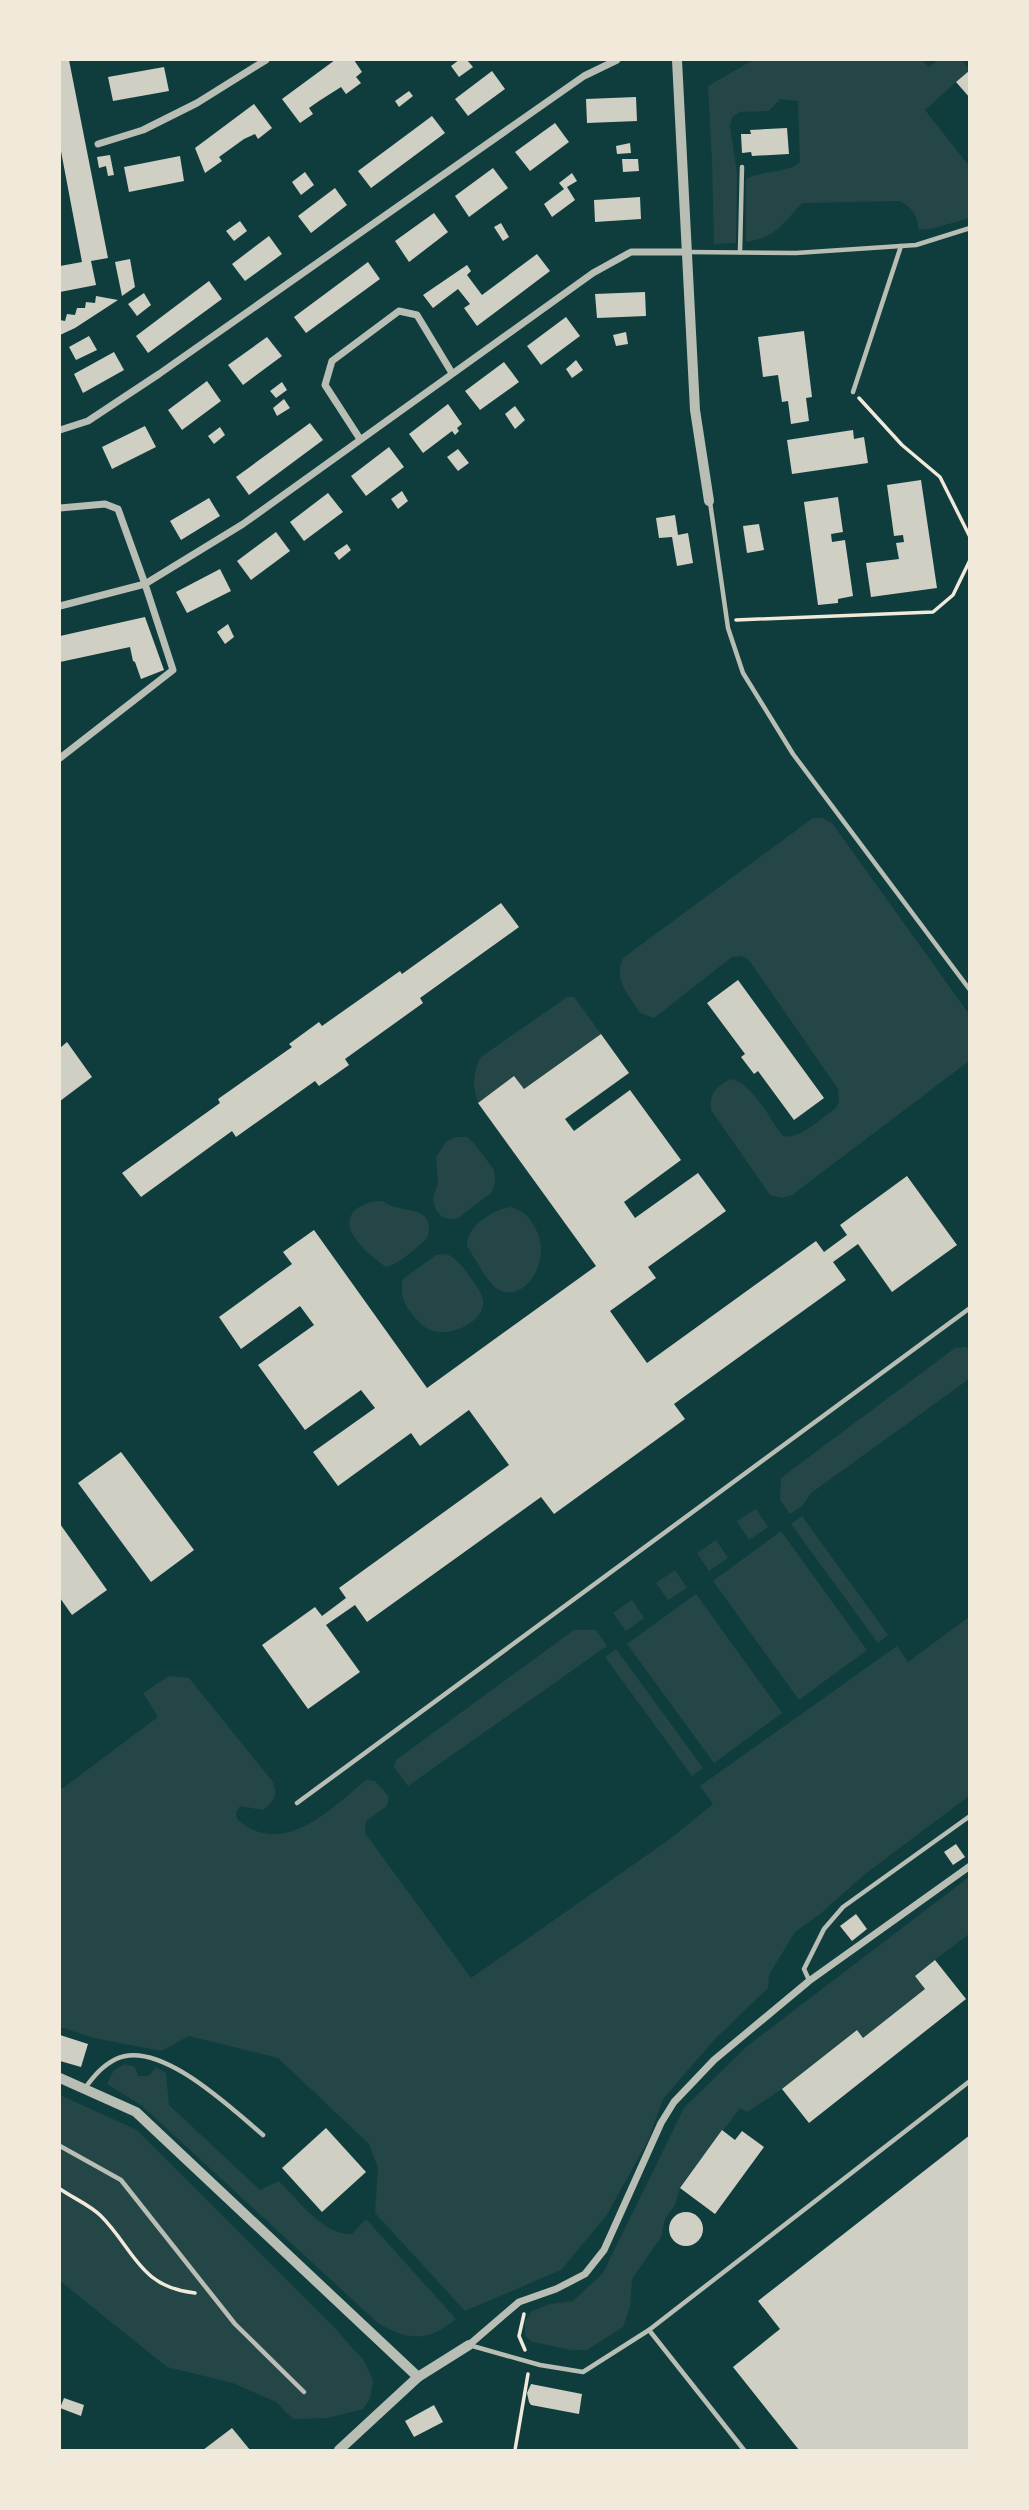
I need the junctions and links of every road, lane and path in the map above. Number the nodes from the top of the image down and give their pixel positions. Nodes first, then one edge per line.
1 (266, 60) edge
2 (617, 60) edge
3 (677, 60) edge
4 (98, 144) dead end
5 (742, 167) dead end
6 (970, 228) edge
7 (901, 246) junction
8 (686, 252) junction
9 (740, 252) junction
10 (452, 373) junction
11 (853, 392) joint
12 (60, 430) edge
13 (360, 439) junction
14 (60, 499) edge
15 (709, 501) joint
16 (60, 508) edge
17 (970, 537) edge
18 (970, 560) edge
19 (145, 584) junction
20 (60, 606) edge
21 (727, 620) junction
22 (60, 758) edge
23 (970, 990) edge
24 (970, 1308) edge
25 (297, 1803) dead end
26 (970, 1816) edge
27 (970, 1866) edge
28 (809, 1981) junction
29 (60, 2078) edge
30 (970, 2081) edge
31 (85, 2089) junction
32 (262, 2135) dead end
33 (60, 2146) edge
34 (60, 2189) edge
35 (198, 2293) dead end
36 (649, 2330) junction
37 (468, 2345) junction
38 (418, 2377) junction
39 (304, 2392) dead end
40 (339, 2451) edge
41 (744, 2451) edge

1 - 4 street
2 - 12 street
3 - 8 street
5 - 9 lane
6 - 7 lane
7 - 9 lane
7 - 11 lane
8 - 9 lane
8 - 10 street
8 - 15 street
10 - 13 street
10 - 13 street
11 - 17 path
13 - 19 street
14 - 16 street
15 - 21 lane
16 - 19 street
18 - 21 path
19 - 20 street
19 - 22 street
21 - 23 lane
24 - 25 lane
26 - 28 lane
27 - 28 street
28 - 37 street
29 - 31 street
30 - 36 lane
31 - 32 lane
31 - 38 street
33 - 39 lane
34 - 35 path
36 - 37 lane
36 - 41 lane
37 - 38 street
38 - 40 street

